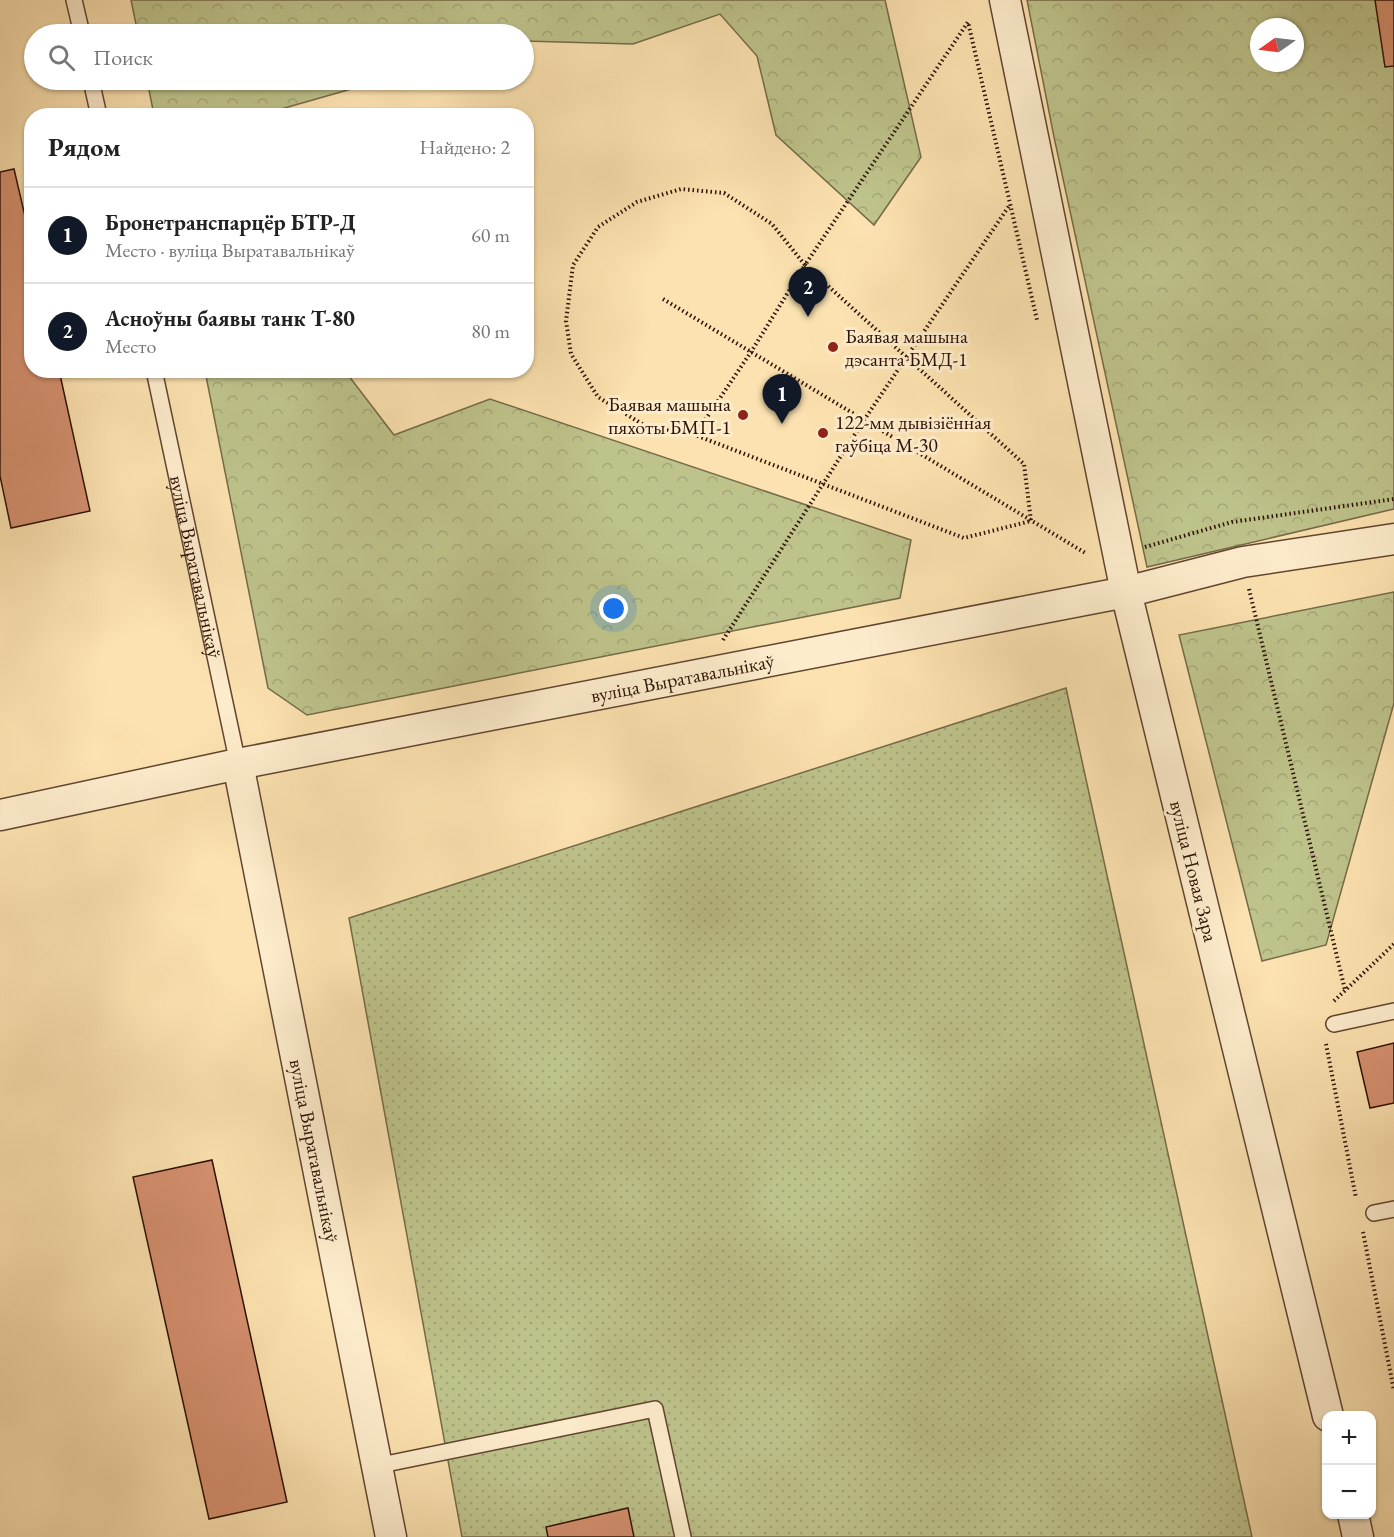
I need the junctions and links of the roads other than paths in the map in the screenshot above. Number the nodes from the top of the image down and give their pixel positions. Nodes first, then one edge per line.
1 (74, 0) edge
2 (1005, 0) edge
3 (80, 24) edge
4 (94, 90) edge
5 (97, 108) edge
6 (156, 378) edge
7 (1394, 539) edge
8 (1126, 592) junction
9 (238, 764) junction
10 (0, 815) edge
11 (1394, 1011) edge
12 (1334, 1024) dead end
13 (1394, 1209) edge
14 (1374, 1213) dead end
15 (1327, 1411) edge
16 (376, 1466) junction
17 (1354, 1519) edge
18 (391, 1537) edge
19 (683, 1537) edge
20 (1358, 1537) edge

1 - 3 lane
2 - 8 street, вуліца Новая Зара
4 - 5 lane
6 - 9 lane, вуліца Выратавальнікаў
7 - 8 street
8 - 9 street, вуліца Выратавальнікаў
8 - 15 street, вуліца Новая Зара
9 - 10 street
9 - 16 street, вуліца Выратавальнікаў
11 - 12 lane
13 - 14 lane
16 - 18 street, вуліца Выратавальнікаў
16 - 19 lane
17 - 20 street

